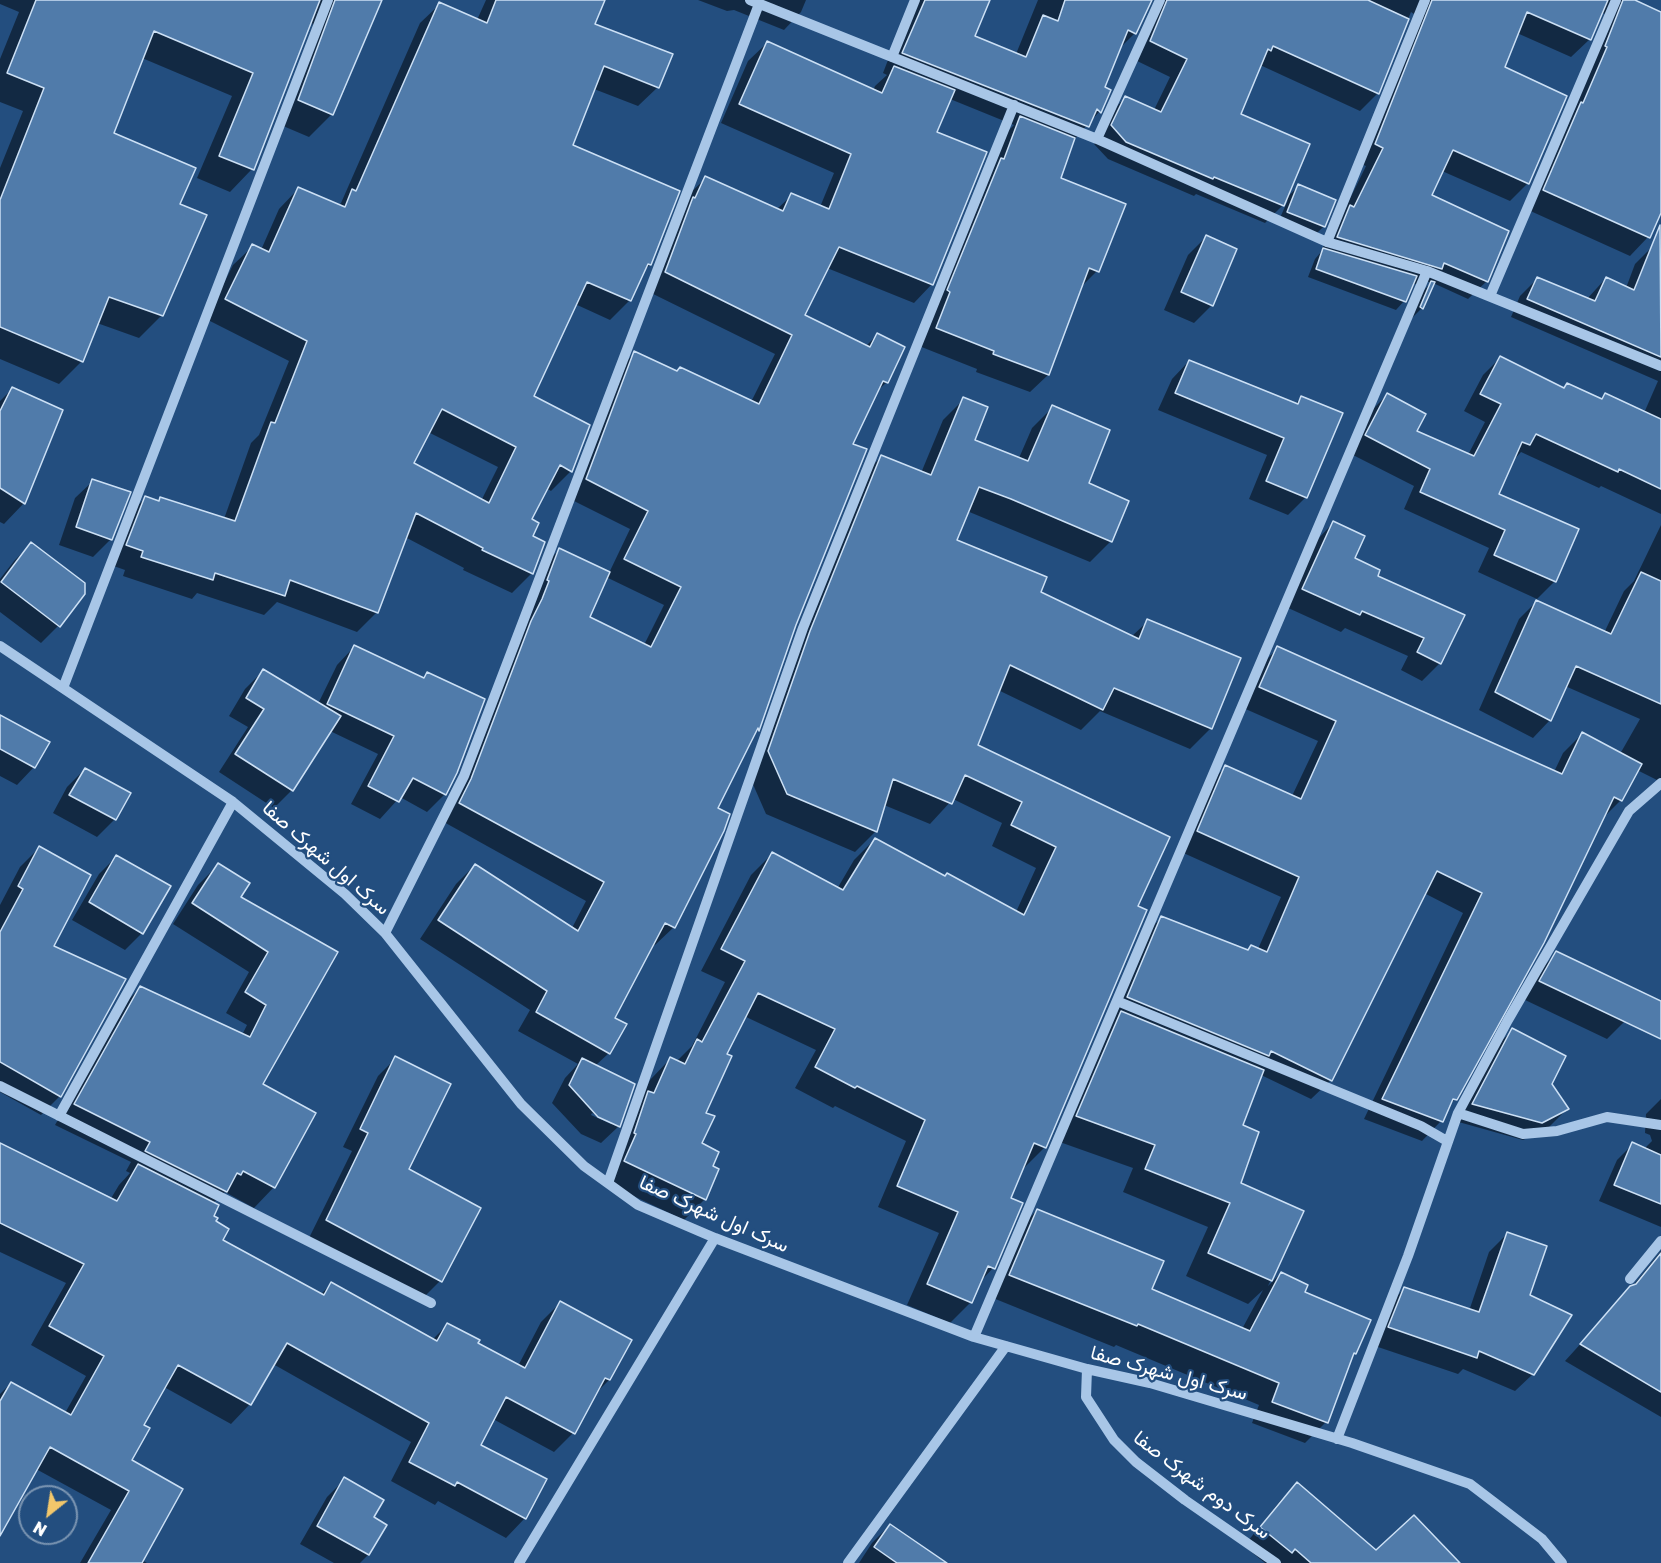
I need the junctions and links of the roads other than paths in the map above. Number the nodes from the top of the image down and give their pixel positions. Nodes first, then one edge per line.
1 (328, 0) edge
2 (915, 0) edge
3 (1160, 0) edge
4 (1425, 0) edge
5 (1616, 0) edge
6 (754, 2) edge
7 (892, 57) junction
8 (1014, 105) junction
9 (1098, 139) junction
10 (1327, 243) junction
11 (1426, 271) junction
12 (1490, 296) junction
13 (1661, 366) edge
14 (0, 646) edge
15 (63, 688) junction
16 (1661, 783) edge
17 (233, 802) junction
18 (385, 933) junction
19 (1117, 1001) junction
20 (0, 1086) edge
21 (1458, 1113) junction
22 (59, 1116) junction
23 (1661, 1125) edge
24 (1447, 1141) junction
25 (608, 1183) junction
26 (715, 1238) junction
27 (1661, 1241) edge
28 (1630, 1279) dead end
29 (431, 1303) dead end
30 (974, 1337) junction
31 (1006, 1346) junction
32 (1087, 1369) junction
33 (1337, 1439) junction
34 (519, 1563) edge
35 (848, 1563) edge
36 (1276, 1563) edge
37 (1562, 1563) edge

1 - 15 street
2 - 7 street
3 - 9 street
4 - 10 street
5 - 12 street
6 - 7 street
6 - 18 street
7 - 8 street
8 - 9 street
8 - 25 street
9 - 10 street
10 - 11 street
11 - 12 street
11 - 19 street
12 - 13 street
14 - 15 street, سرک اول شهرک صفا
15 - 17 street, سرک اول شهرک صفا
16 - 21 street
17 - 18 street, سرک اول شهرک صفا
17 - 22 street
18 - 25 street, سرک اول شهرک صفا
19 - 24 street
19 - 30 street
20 - 22 street
21 - 23 street
21 - 24 street
22 - 29 street
24 - 33 street
25 - 26 street, سرک اول شهرک صفا
26 - 30 street, سرک اول شهرک صفا
26 - 34 street
27 - 28 street
30 - 31 street, سرک اول شهرک صفا
31 - 32 street, سرک اول شهرک صفا
31 - 35 street
32 - 33 street, سرک اول شهرک صفا
32 - 36 street, سرک دوم شهرک صفا
33 - 37 street, سرک اول شهرک صفا

